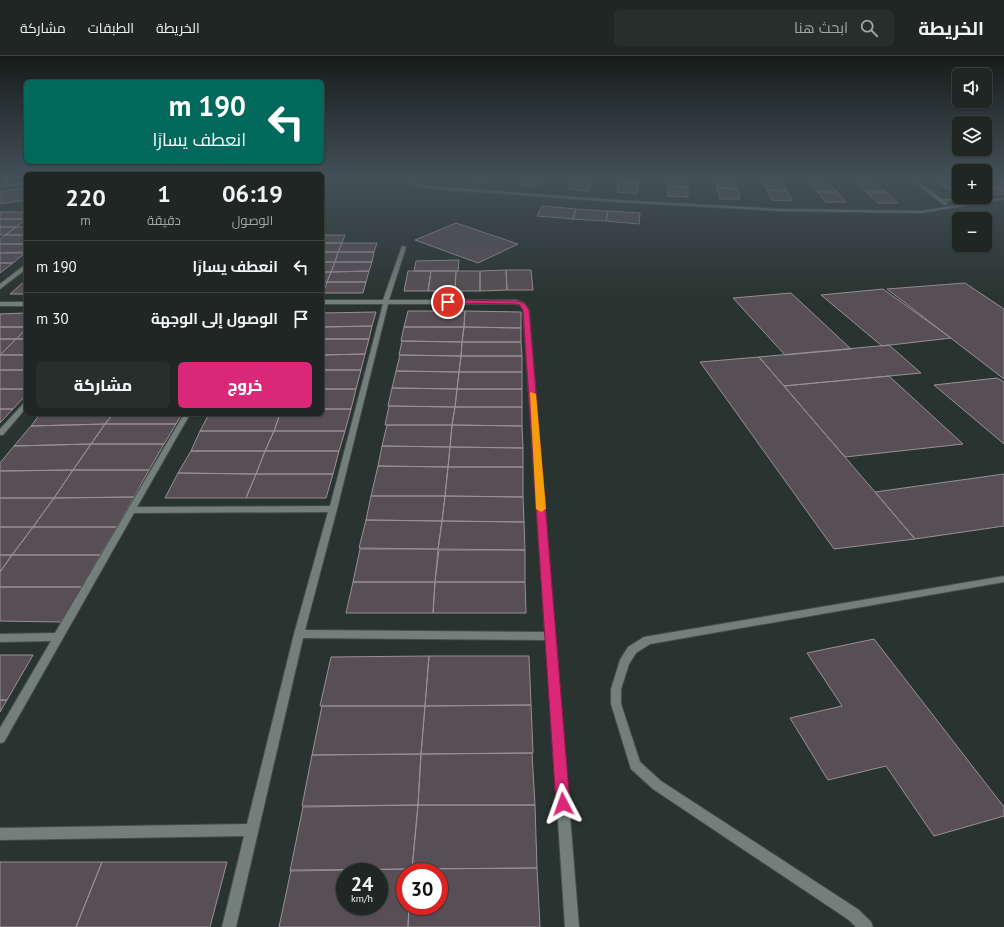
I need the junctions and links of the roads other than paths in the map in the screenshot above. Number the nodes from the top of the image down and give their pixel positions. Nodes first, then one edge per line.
1 (404, 248) dead end
2 (24, 268) edge
3 (0, 287) edge
4 (386, 301) junction
5 (324, 302) edge
6 (0, 304) edge
7 (24, 304) edge
8 (24, 406) edge
9 (186, 416) edge
10 (0, 433) edge
11 (333, 509) junction
12 (132, 510) junction
13 (1004, 578) edge
14 (299, 634) junction
15 (550, 636) junction
16 (58, 637) junction
17 (0, 638) edge
18 (0, 738) edge
19 (253, 830) junction
20 (0, 834) edge
21 (229, 927) edge
22 (572, 927) edge
23 (866, 927) edge

1 - 4 street
2 - 3 street
4 - 5 street
4 - 11 street
4 - 15 street
6 - 7 street
8 - 10 street
9 - 12 street
11 - 12 street
11 - 14 street
12 - 16 street
13 - 23 street
14 - 15 street
14 - 19 street
15 - 22 street
16 - 17 street
16 - 18 street
19 - 20 street
19 - 21 street

